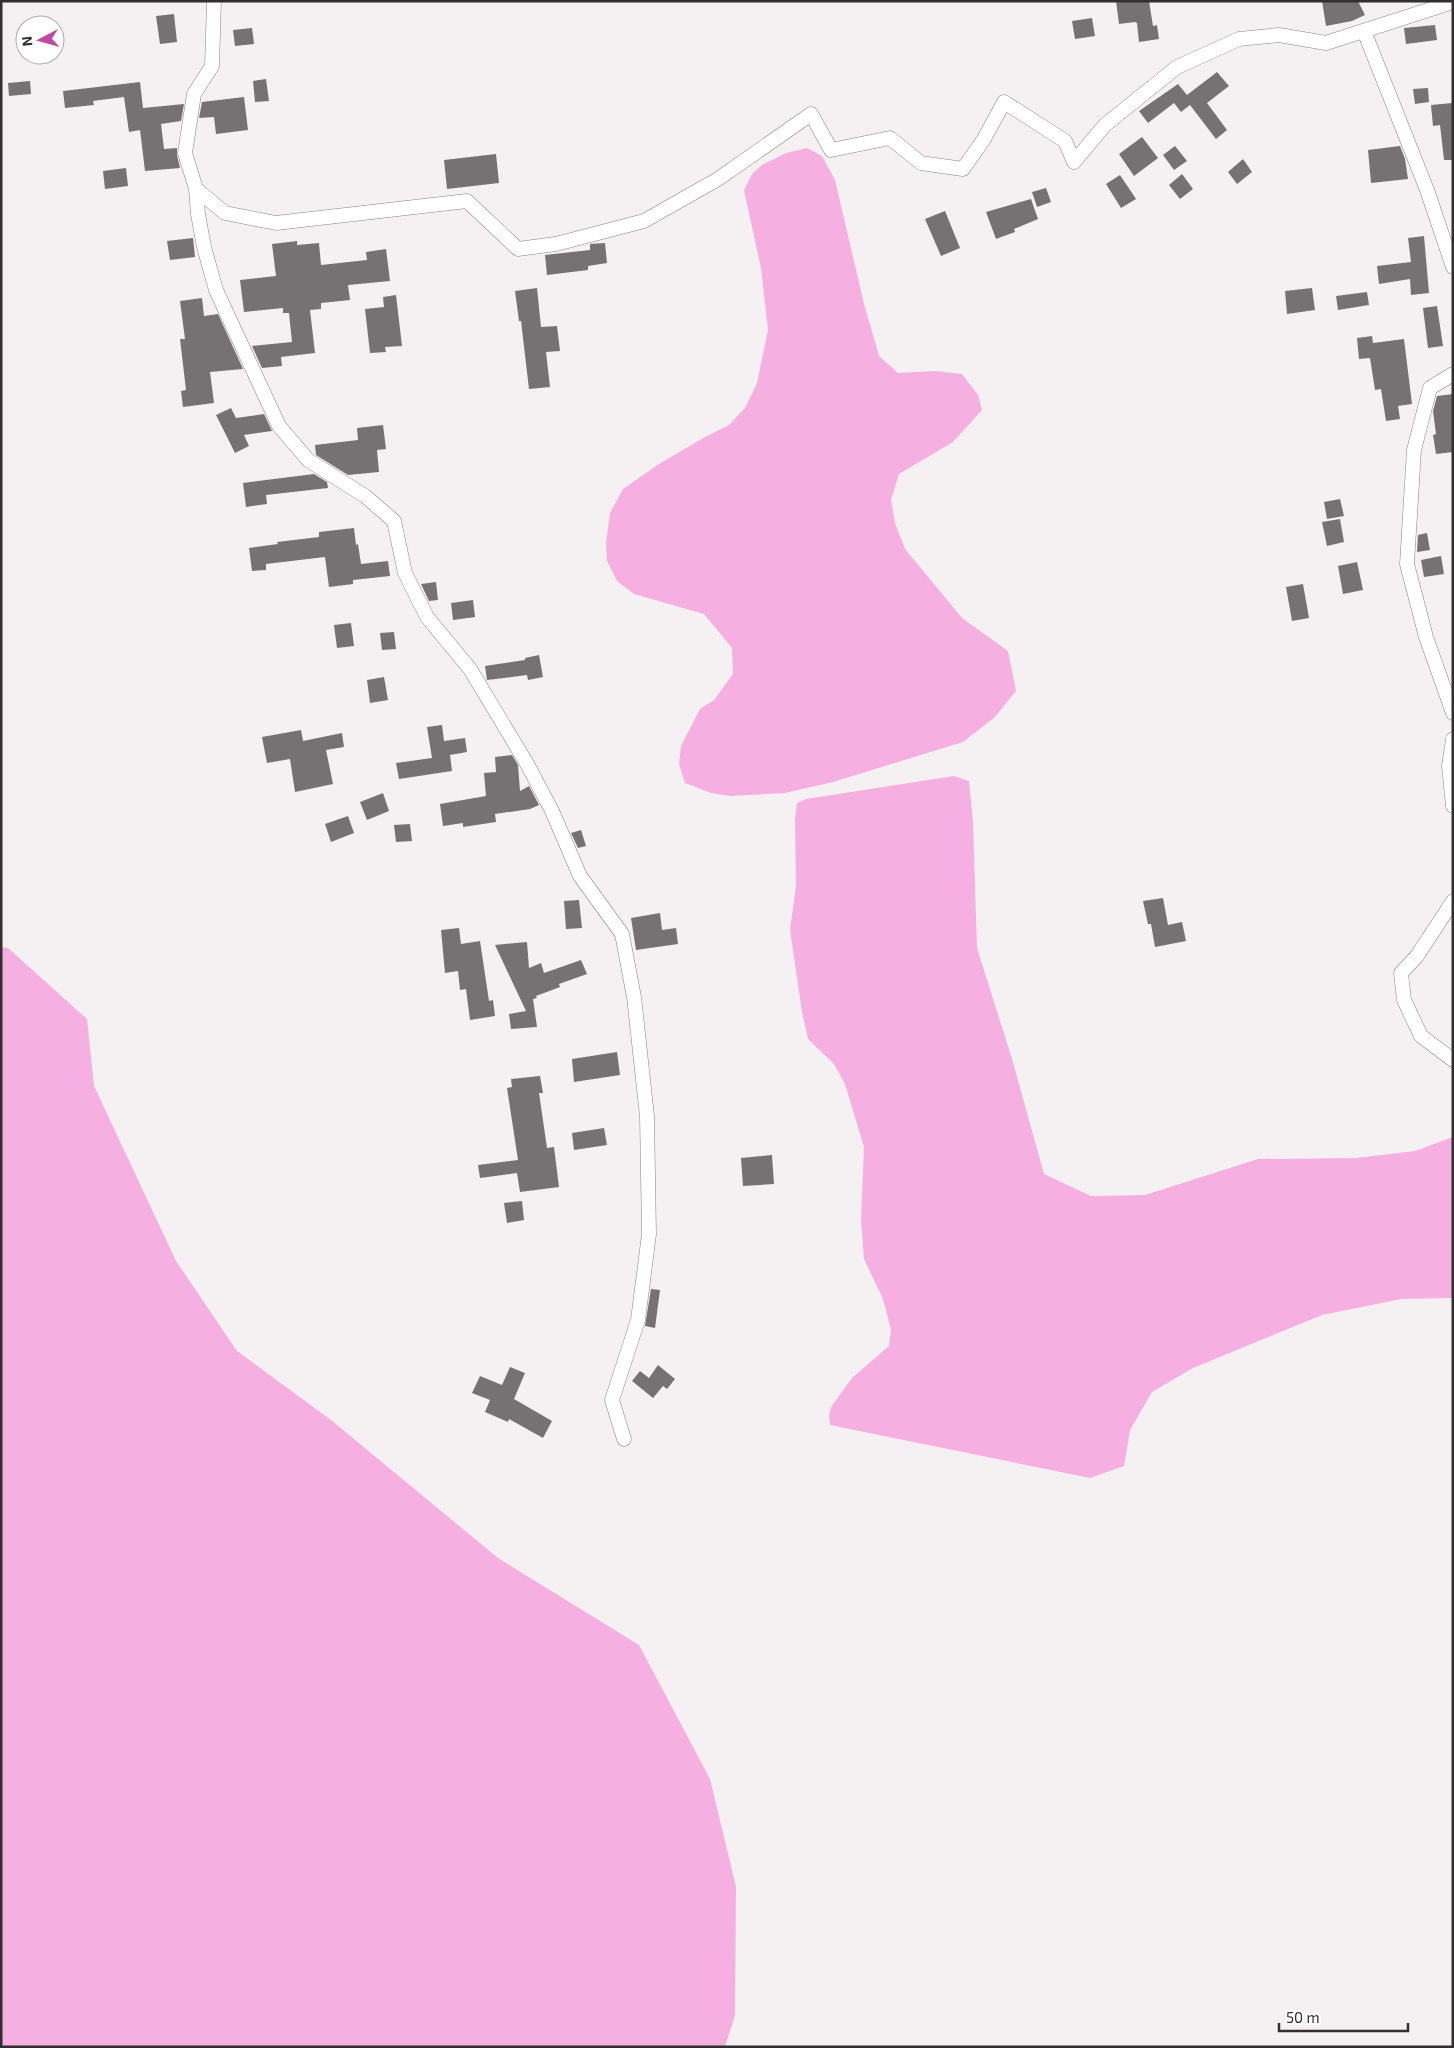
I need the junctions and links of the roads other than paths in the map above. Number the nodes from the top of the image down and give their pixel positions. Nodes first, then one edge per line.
1 (214, 1) edge
2 (1453, 2) edge
3 (1364, 30) junction
4 (196, 189) junction
5 (1453, 267) edge
6 (1453, 374) edge
7 (1453, 713) edge
8 (1453, 739) edge
9 (1453, 806) edge
10 (1453, 900) edge
11 (1453, 1060) edge
12 (624, 1439) dead end

1 - 4 street
2 - 3 street
3 - 4 street
3 - 5 street
4 - 12 street
6 - 7 street
8 - 9 street
10 - 11 street

